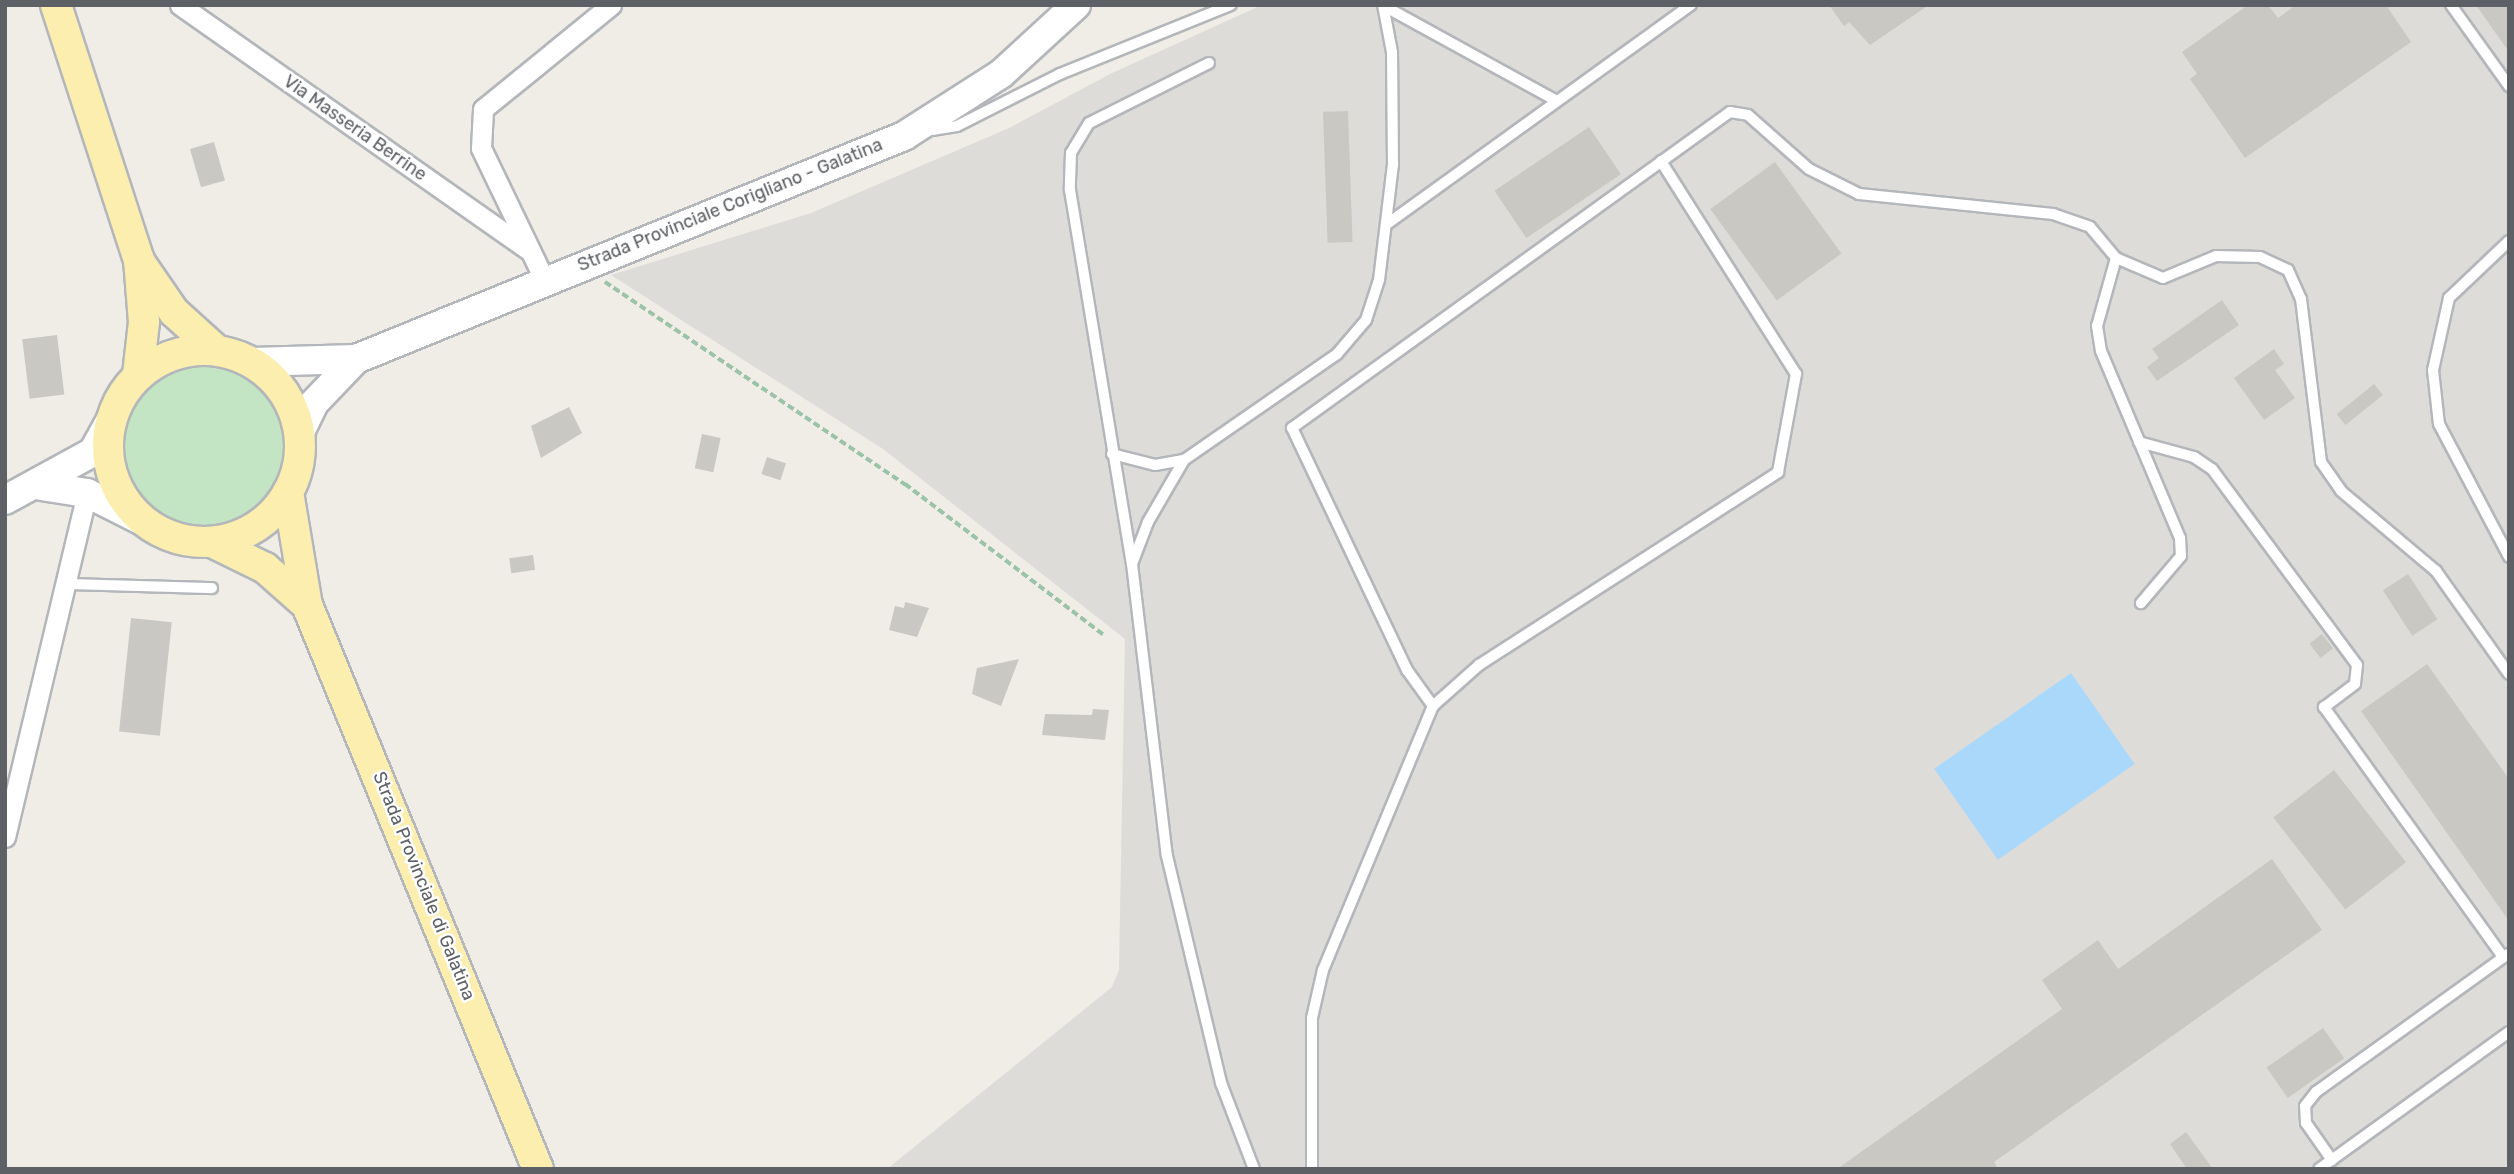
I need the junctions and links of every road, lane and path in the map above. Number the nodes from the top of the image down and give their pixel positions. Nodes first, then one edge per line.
1 (56, 5) edge
2 (180, 5) edge
3 (611, 5) edge
4 (1076, 5) edge
5 (1691, 5) edge
6 (2451, 5) edge
7 (1383, 6) edge
8 (1225, 7) edge
9 (1209, 63) dead end
10 (2509, 86) edge
11 (1557, 101) junction
12 (904, 136) junction
13 (1661, 161) junction
14 (1387, 223) junction
15 (2509, 241) edge
16 (530, 251) junction
17 (2116, 258) junction
18 (139, 260) junction
19 (581, 265) junction
20 (544, 279) junction
21 (216, 350) junction
22 (356, 359) junction
23 (252, 362) junction
24 (138, 375) junction
25 (111, 420) junction
26 (299, 434) junction
27 (2139, 442) junction
28 (1112, 454) junction
29 (1184, 460) junction
30 (41, 486) junction
31 (288, 492) junction
32 (87, 493) junction
33 (5, 500) edge
34 (141, 520) junction
35 (212, 542) junction
36 (2509, 557) edge
37 (1132, 564) junction
38 (65, 584) junction
39 (212, 588) dead end
40 (2141, 603) dead end
41 (307, 605) junction
42 (1104, 635) dead end
43 (2509, 674) edge
44 (1433, 706) junction
45 (5, 836) edge
46 (2506, 956) edge
47 (2509, 1032) edge
48 (2332, 1160) junction
49 (538, 1169) edge
50 (1254, 1169) edge
51 (1312, 1169) edge
52 (2319, 1169) edge

1 - 18 main road, Strada Provinciale di Galatina
2 - 16 street, Via Masseria Berrine
3 - 16 street
4 - 12 main road, Strada Provinciale Corigliano - Galatina
5 - 11 lane
6 - 10 lane
7 - 11 lane
7 - 14 lane
8 - 12 lane
9 - 28 lane
11 - 14 lane
12 - 19 main road, Strada Provinciale Corigliano - Galatina
13 - 17 lane
13 - 44 lane
13 - 44 lane
14 - 29 lane
15 - 36 lane
16 - 20 street
17 - 27 lane
17 - 43 lane
18 - 21 main road, Strada Provinciale di Galatina
18 - 24 main road, Strada Provinciale di Galatina
19 - 20 main road, Strada Provinciale Corigliano - Galatina
19 - 42 path
20 - 22 main road, Strada Provinciale Corigliano - Galatina
21 - 23 main road, Strada Provinciale di Galatina
21 - 24 main road, Strada Provinciale di Galatina
22 - 23 main road, Strada Provinciale Corigliano - Galatina
22 - 26 main road, Strada Provinciale Corigliano - Galatina
23 - 26 main road, Strada Provinciale di Galatina
24 - 25 main road, Strada Provinciale di Galatina
25 - 30 main road
25 - 34 main road
26 - 31 main road, Strada Provinciale di Galatina
27 - 40 lane
27 - 46 lane
28 - 29 lane
28 - 37 lane
29 - 37 lane
30 - 32 main road
30 - 33 main road
31 - 35 main road
31 - 41 main road, Strada Provinciale di Galatina
32 - 34 main road
32 - 38 street
34 - 35 main road, Strada Provinciale di Galatina
35 - 41 main road, Strada Provinciale di Galatina
37 - 50 lane
38 - 39 lane
38 - 45 street
41 - 49 main road, Strada Provinciale di Galatina
44 - 51 lane
46 - 48 lane
47 - 48 lane
48 - 52 lane

